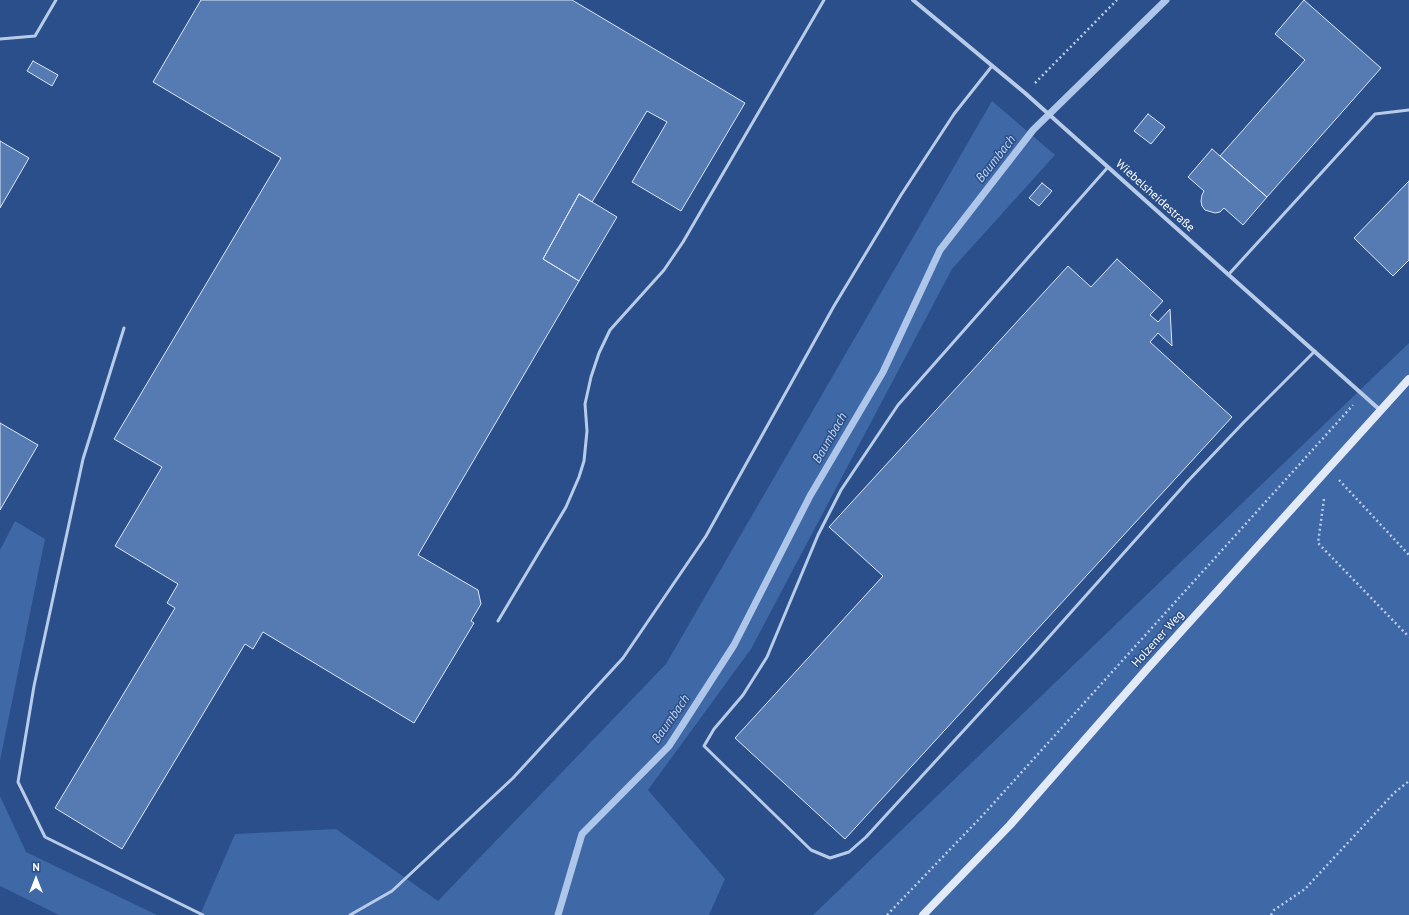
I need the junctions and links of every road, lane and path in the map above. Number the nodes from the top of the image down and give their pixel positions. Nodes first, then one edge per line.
1 (56, 0) edge
2 (824, 0) edge
3 (913, 0) edge
4 (1117, 0) edge
5 (0, 39) edge
6 (992, 66) junction
7 (1025, 93) junction
8 (1409, 110) edge
9 (1108, 167) junction
10 (1229, 274) junction
11 (124, 328) dead end
12 (1315, 351) junction
13 (1409, 379) edge
14 (1363, 394) junction
15 (1380, 410) junction
16 (1312, 450) junction
17 (1328, 468) junction
18 (1324, 498) dead end
19 (1409, 555) edge
20 (498, 621) dead end
21 (1409, 636) edge
22 (1409, 781) edge
23 (203, 915) edge
24 (350, 915) edge
25 (887, 915) edge
26 (923, 915) edge
27 (1271, 915) edge

1 - 5 lane
2 - 20 lane
3 - 6 street, Wiebelsheidestraße
4 - 7 path
6 - 7 street, Wiebelsheidestraße
6 - 24 lane
7 - 9 street, Wiebelsheidestraße
8 - 10 lane
9 - 10 street, Wiebelsheidestraße
9 - 12 lane
10 - 12 street, Wiebelsheidestraße
11 - 23 lane
12 - 14 street, Wiebelsheidestraße
13 - 15 main road, Holzener Weg
14 - 15 street, Wiebelsheidestraße
14 - 16 path
15 - 17 main road, Holzener Weg
16 - 17 path
16 - 25 path
17 - 19 path
17 - 26 main road, Holzener Weg
18 - 21 path
22 - 27 path

